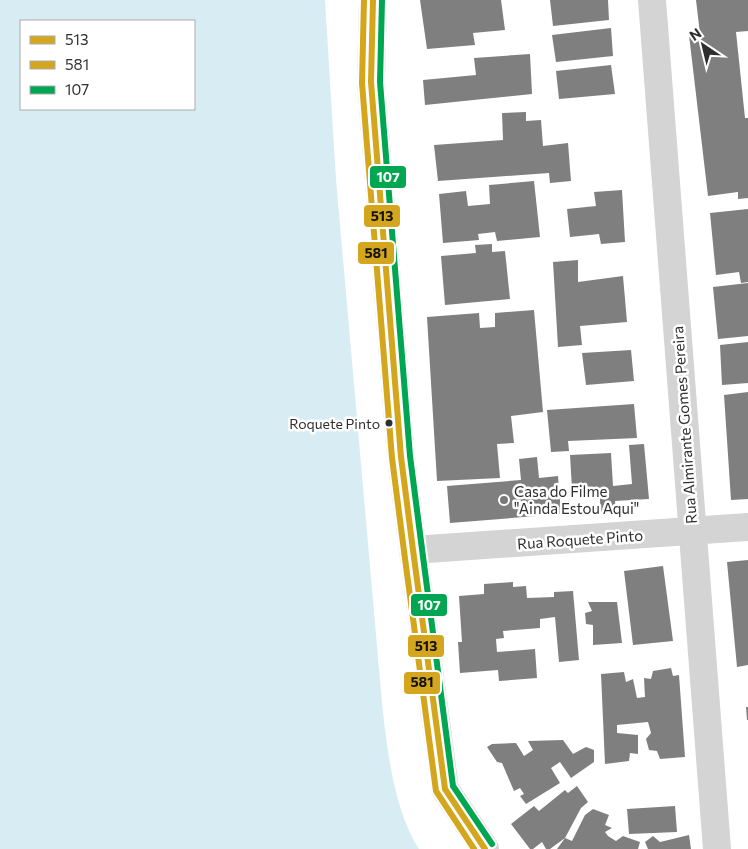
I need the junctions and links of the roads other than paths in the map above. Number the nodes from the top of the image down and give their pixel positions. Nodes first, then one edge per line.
1 (373, 0) edge
2 (652, 0) edge
3 (748, 527) edge
4 (692, 532) junction
5 (413, 550) junction
6 (485, 849) edge
7 (717, 849) edge

1 - 5 street
2 - 4 street, Rua Almirante Gomes Pereira
3 - 4 street, Rua Roquete Pinto
4 - 5 street, Rua Roquete Pinto
4 - 7 street, Rua Almirante Gomes Pereira
5 - 6 street

